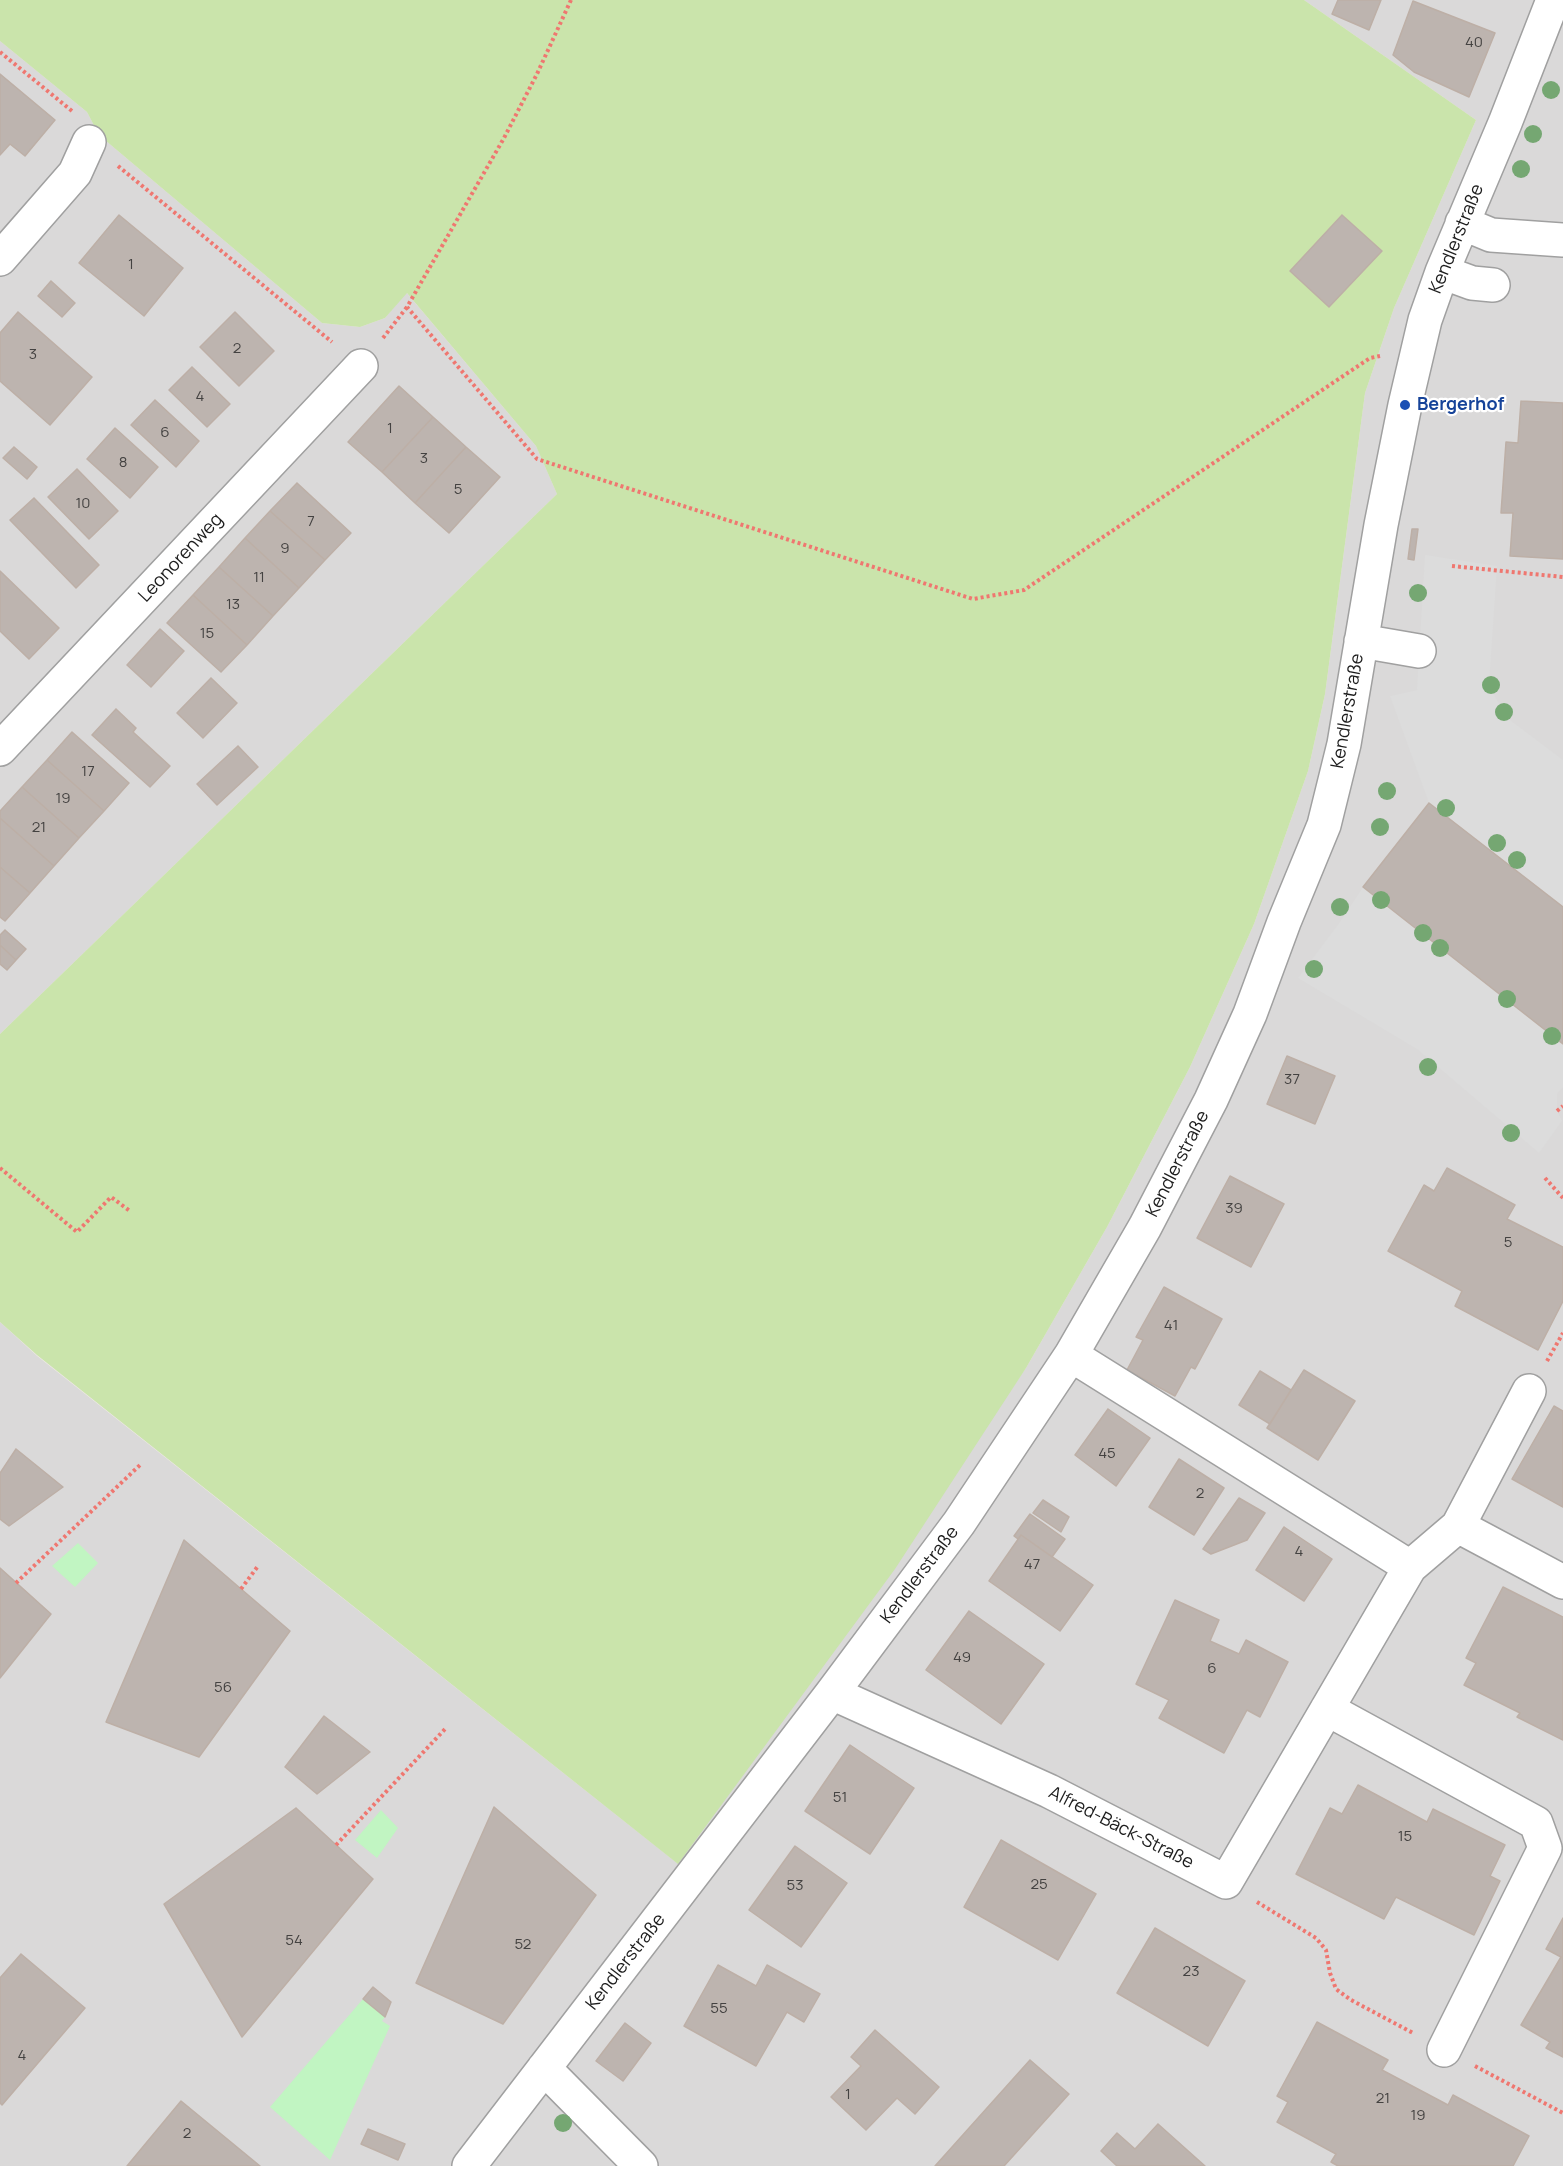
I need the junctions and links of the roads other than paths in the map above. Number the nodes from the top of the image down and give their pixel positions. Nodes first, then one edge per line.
1 (1553, 0) edge
2 (89, 142) road end
3 (1462, 223) junction
4 (1563, 240) edge
5 (0, 259) edge
6 (1442, 272) junction
7 (1493, 285) dead end
8 (361, 366) road end
9 (1361, 641) junction
10 (1419, 651) dead end
11 (0, 749) edge
12 (1071, 1356) junction
13 (1529, 1391) dead end
14 (1458, 1526) junction
15 (1410, 1567) junction
16 (1563, 1582) edge
17 (832, 1693) junction
18 (1327, 1709) junction
19 (1554, 1845) edge
20 (1444, 2050) road end
21 (544, 2068) junction
22 (469, 2166) edge
23 (641, 2166) edge

1 - 3 street, Kendlerstraße
2 - 5 street
3 - 4 street
3 - 6 street, Kendlerstraße
6 - 7 street
6 - 9 street, Kendlerstraße
8 - 11 street, Leonorenweg
9 - 10 street
9 - 12 street, Kendlerstraße
12 - 15 street
12 - 17 street, Kendlerstraße
13 - 14 street
14 - 15 street
14 - 16 street
15 - 18 street
17 - 18 street, Alfred-Bäck-Straße
17 - 21 street, Kendlerstraße
18 - 19 street
19 - 20 street
21 - 22 street, Kendlerstraße
21 - 23 street

